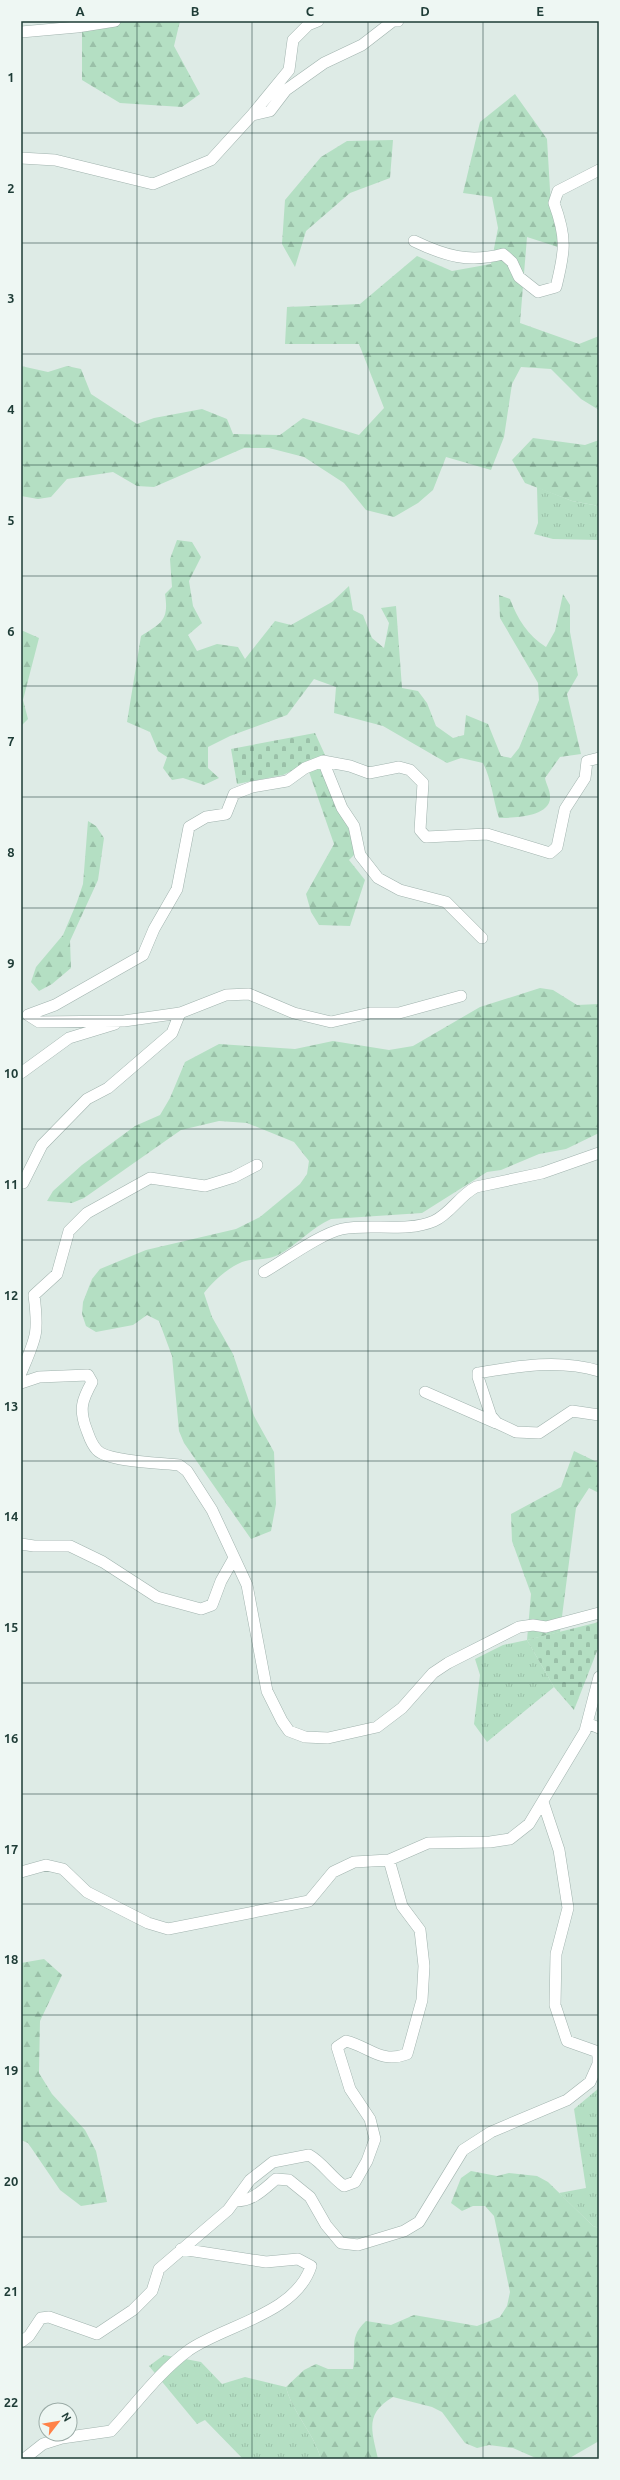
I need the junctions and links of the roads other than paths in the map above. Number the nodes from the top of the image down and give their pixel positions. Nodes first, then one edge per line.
1 (115, 21) edge
2 (318, 21) edge
3 (398, 21) edge
4 (21, 32) edge
5 (252, 116) junction
6 (21, 158) edge
7 (599, 170) edge
8 (414, 241) dead end
9 (599, 758) edge
10 (323, 761) junction
11 (482, 938) dead end
12 (462, 996) dead end
13 (180, 1013) junction
14 (124, 1021) junction
15 (21, 1073) edge
16 (599, 1153) edge
17 (257, 1165) dead end
18 (23, 1183) dead end
19 (264, 1272) dead end
20 (599, 1371) edge
21 (21, 1373) edge
22 (21, 1383) edge
23 (425, 1392) dead end
24 (599, 1416) edge
25 (496, 1423) junction
26 (21, 1544) edge
27 (234, 1558) junction
28 (599, 1613) edge
29 (599, 1677) edge
30 (587, 1723) junction
31 (599, 1728) edge
32 (543, 1802) junction
33 (388, 1860) junction
34 (21, 1872) edge
35 (235, 2201) junction
36 (181, 2249) junction
37 (21, 2342) edge
38 (24, 2459) edge

1 - 4 street
2 - 5 street
3 - 5 street
5 - 6 street
7 - 8 street
9 - 10 street
10 - 11 street
10 - 14 street
12 - 13 street
13 - 14 street
13 - 18 street
14 - 15 street
16 - 19 street
17 - 21 street
20 - 25 street
22 - 27 street
23 - 25 street
24 - 25 street
26 - 27 street
27 - 28 street
29 - 30 street
30 - 31 street
30 - 32 street
32 - 33 street
32 - 35 street
33 - 34 street
33 - 35 street
35 - 36 street
36 - 37 street
36 - 38 street

